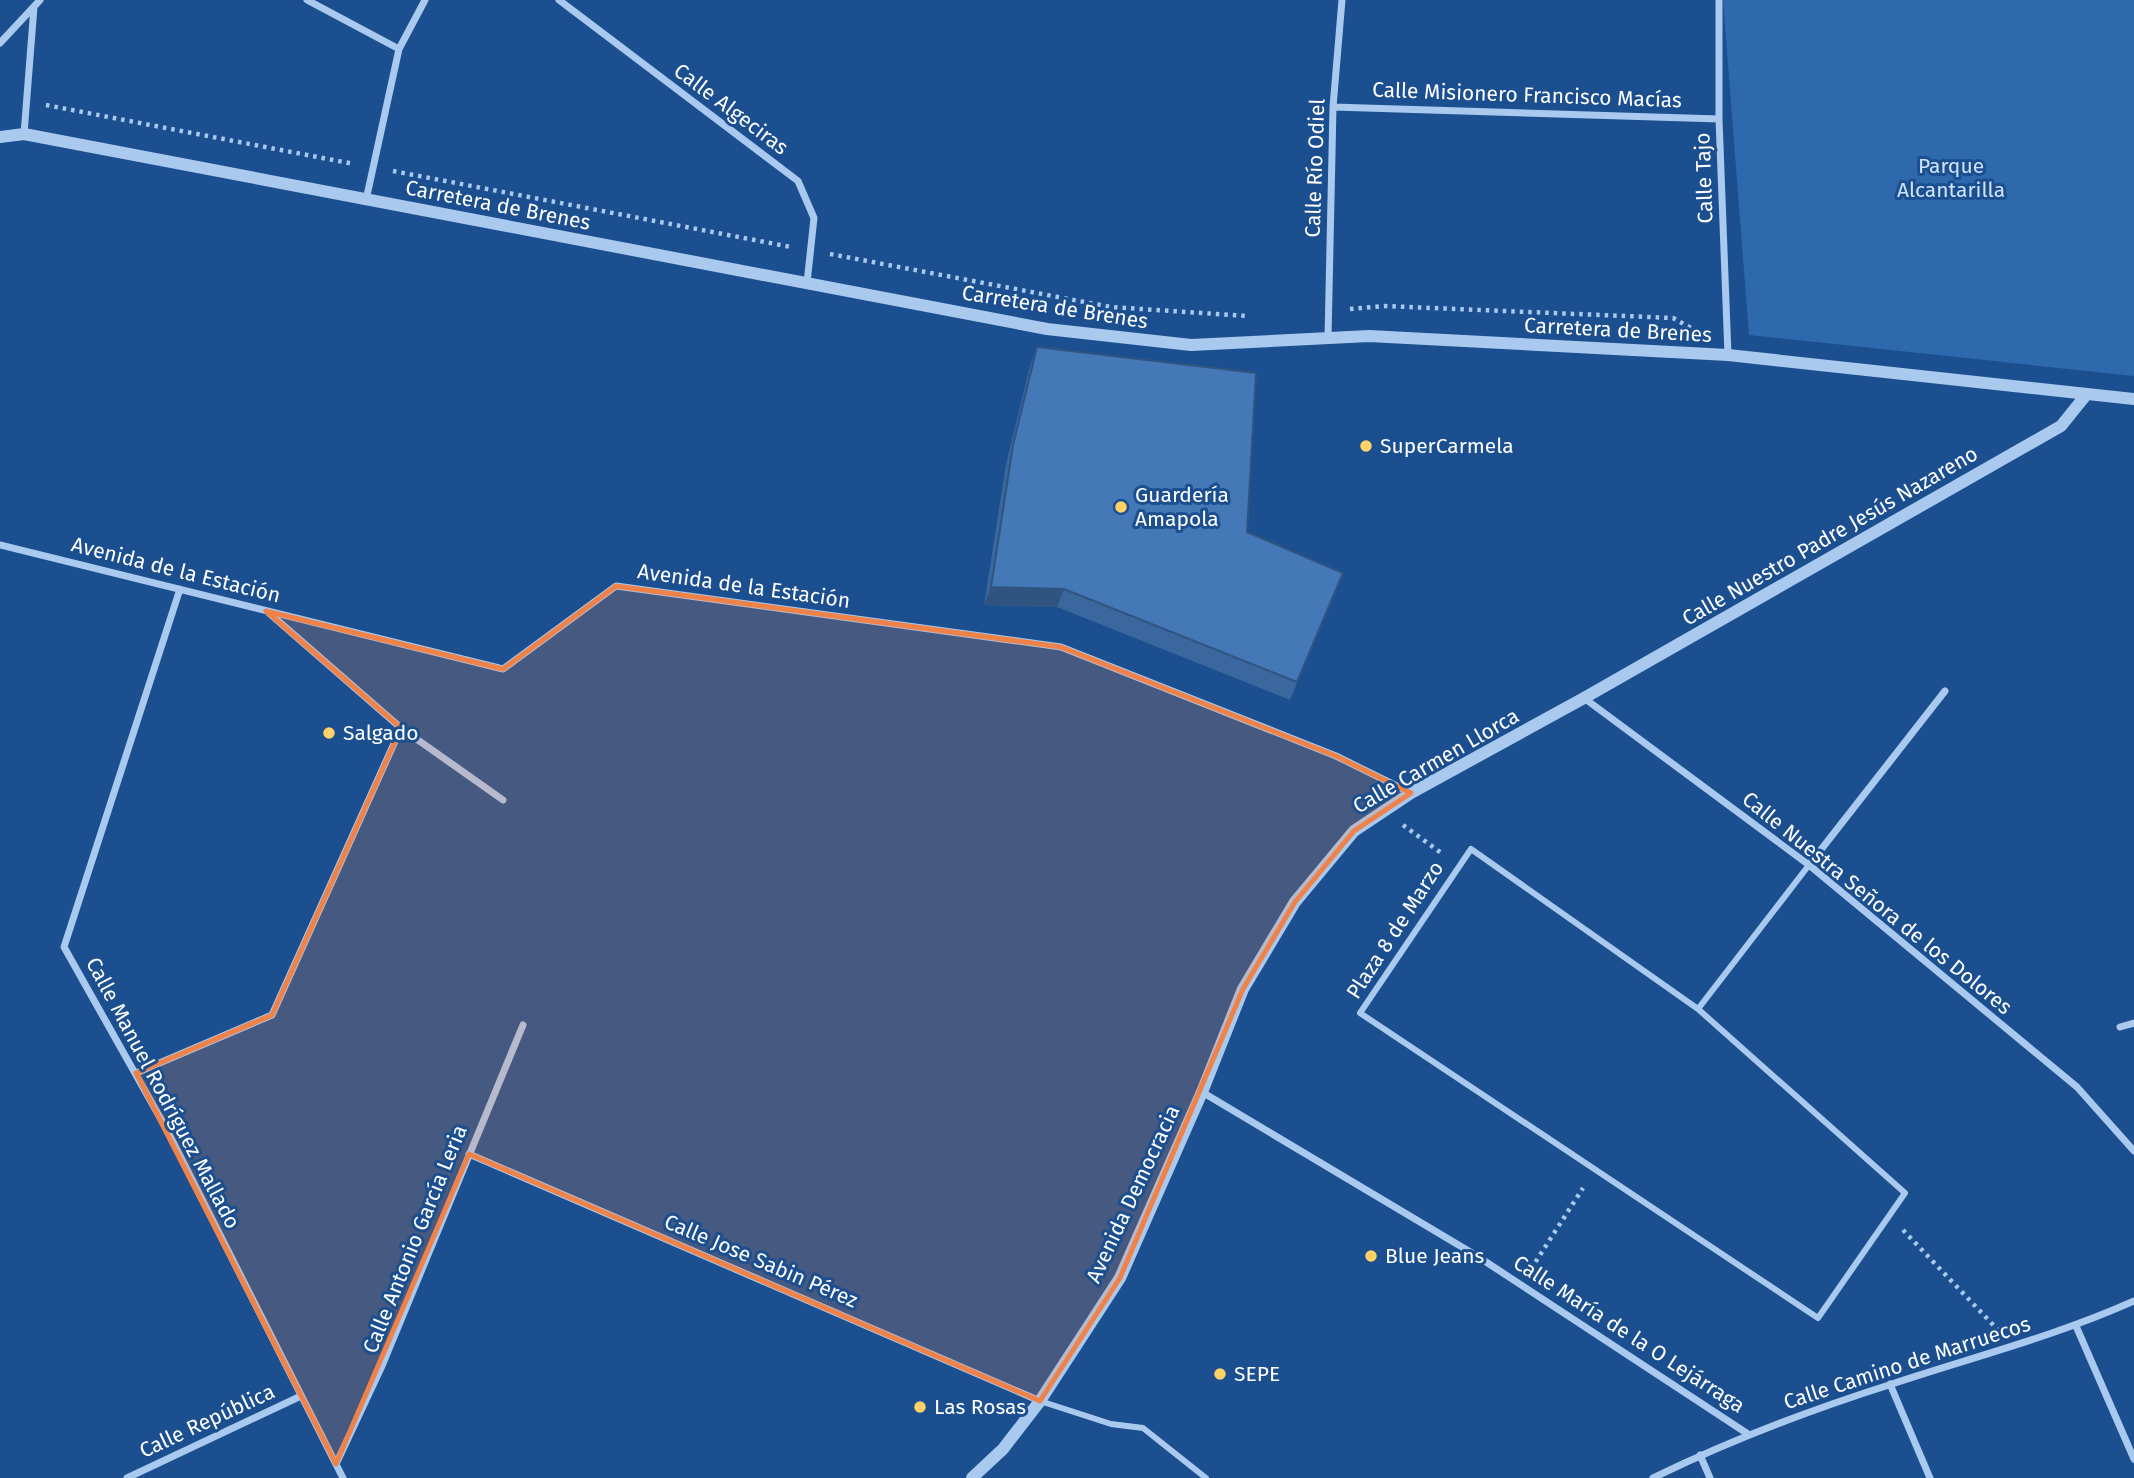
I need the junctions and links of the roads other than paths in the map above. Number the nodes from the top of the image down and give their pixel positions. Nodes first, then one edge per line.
1 (40, 0) edge
2 (307, 0) edge
3 (425, 0) edge
4 (559, 0) edge
5 (1342, 0) edge
6 (1719, 0) edge
7 (34, 7) junction
8 (0, 43) edge
9 (399, 49) junction
10 (1333, 107) junction
11 (1719, 119) junction
12 (24, 134) junction
13 (0, 137) edge
14 (366, 200) junction
15 (807, 284) junction
16 (1328, 338) junction
17 (1728, 355) junction
18 (2086, 396) junction
19 (2118, 399) junction
20 (2134, 399) edge
21 (2134, 409) edge
22 (0, 545) edge
23 (180, 589) junction
24 (266, 611) junction
25 (1945, 691) dead end
26 (1584, 698) junction
27 (401, 728) junction
28 (1411, 793) junction
29 (503, 800) dead end
30 (1809, 865) junction
31 (1698, 1009) junction
32 (2134, 1023) edge
33 (523, 1025) dead end
34 (2120, 1027) dead end
35 (136, 1073) junction
36 (1202, 1092) junction
37 (2134, 1151) edge
38 (469, 1154) junction
39 (2134, 1301) edge
40 (2077, 1326) junction
41 (1890, 1384) junction
42 (301, 1396) junction
43 (1040, 1401) junction
44 (1748, 1434) junction
45 (1700, 1455) junction
46 (2134, 1460) edge
47 (336, 1464) junction
48 (127, 1478) edge
49 (343, 1478) edge
50 (972, 1478) edge
51 (1206, 1478) edge
52 (1653, 1478) edge
53 (1710, 1478) edge
54 (1930, 1478) edge

1 - 7 street
2 - 9 street
3 - 9 street
4 - 15 street, Calle Algeciras
5 - 10 street, Calle Río Odiel
6 - 11 street, Calle Tajo
7 - 8 street
7 - 12 street
9 - 14 street
10 - 11 street, Calle Misionero Francisco Macías
10 - 16 street, Calle Río Odiel
11 - 17 street, Calle Tajo
12 - 13 street, Carretera de Brenes
12 - 14 street, Carretera de Brenes
14 - 15 street, Carretera de Brenes
15 - 16 street, Carretera de Brenes
16 - 17 street, Carretera de Brenes
17 - 18 street, Carretera de Brenes
18 - 19 street, Carretera de Brenes
18 - 26 street, Calle Nuestro Padre Jesús Nazareno
19 - 20 street, Carretera de Brenes
19 - 21 street
22 - 23 street, Avenida de la Estación
23 - 24 street, Avenida de la Estación
23 - 35 street, Calle Manuel Rodríguez Mallado
24 - 27 street
24 - 28 street, Avenida de la Estación
25 - 30 street
26 - 28 street, Calle Carmen Llorca
26 - 30 street, Calle Nuestra Señora de los Dolores
27 - 29 street
27 - 35 street
28 - 36 street, Calle Carmen Llorca
30 - 31 street
30 - 37 street, Calle Nuestra Señora de los Dolores
31 - 31 street, Plaza 8 de Marzo
32 - 34 street
33 - 38 street, Calle Antonio García Leria
35 - 42 street, Calle Manuel Rodríguez Mallado
36 - 43 street, Avenida Democracia
36 - 44 street, Calle María de la O Lejárraga
38 - 43 street, Calle Jose Sabin Pérez
38 - 47 street, Calle Antonio García Leria
39 - 40 street, Calle Camino de Marruecos
40 - 41 street, Calle Camino de Marruecos
40 - 46 street
41 - 44 street, Calle Camino de Marruecos
41 - 54 street
42 - 47 street, Calle Manuel Rodríguez Mallado
42 - 48 street, Calle República
43 - 50 street, Avenida Democracia
43 - 51 street
44 - 45 street, Calle Camino de Marruecos
45 - 52 street, Calle Camino de Marruecos
45 - 53 street
47 - 49 street, Calle Manuel Rodríguez Mallado

